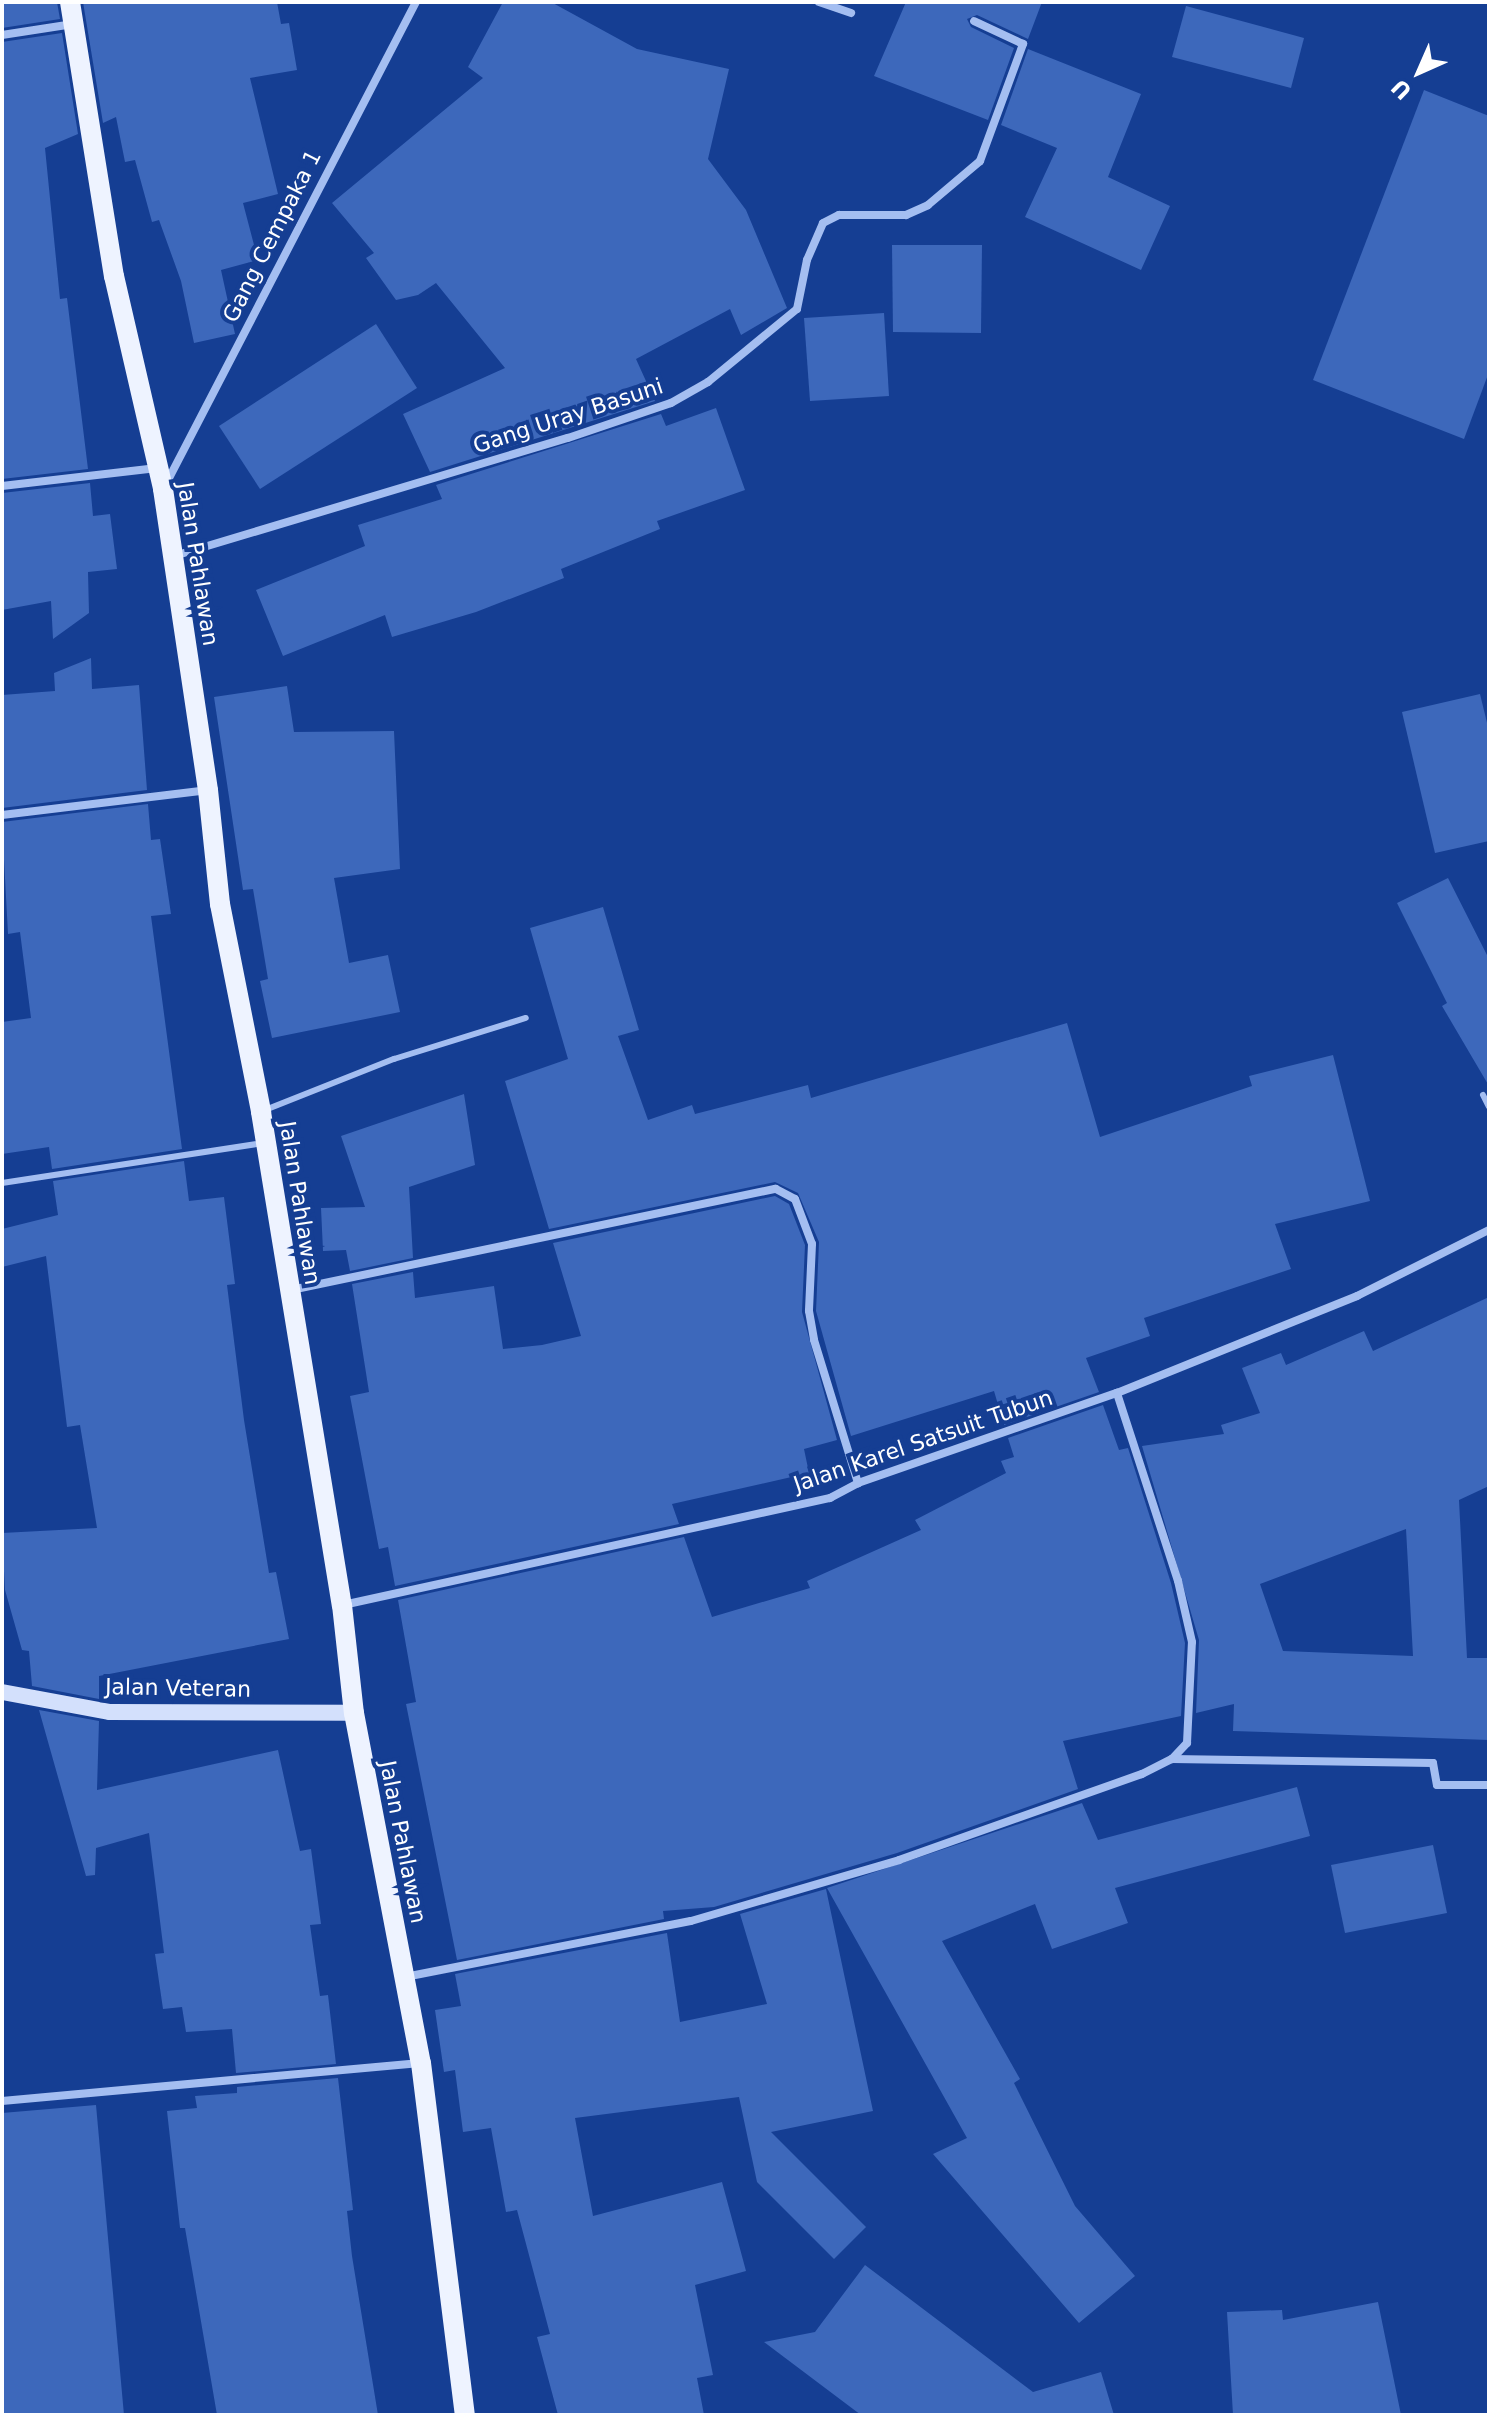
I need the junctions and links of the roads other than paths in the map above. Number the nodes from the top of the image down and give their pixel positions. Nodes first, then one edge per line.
1 (70, 2) edge
2 (416, 2) edge
3 (819, 2) edge
4 (851, 13) dead end
5 (974, 21) dead end
6 (74, 24) junction
7 (2, 35) edge
8 (158, 468) junction
9 (2, 486) edge
10 (163, 489) junction
11 (173, 557) junction
12 (208, 790) junction
13 (2, 815) edge
14 (526, 1018) dead end
15 (1483, 1095) dead end
16 (1489, 1107) edge
17 (261, 1112) junction
18 (265, 1143) junction
19 (2, 1183) edge
20 (1489, 1230) edge
21 (290, 1291) junction
22 (1117, 1393) junction
23 (858, 1483) junction
24 (342, 1605) junction
25 (2, 1692) edge
26 (354, 1713) junction
27 (1172, 1759) junction
28 (1489, 1785) edge
29 (405, 1977) junction
30 (421, 2063) junction
31 (2, 2101) edge
32 (465, 2415) edge

1 - 6 main road, Jalan Pahlawan
2 - 10 street, Gang Cempaka 1
3 - 4 street
5 - 11 street, Gang Uray Basuni
6 - 7 street
6 - 8 main road, Jalan Pahlawan
8 - 9 street
8 - 10 main road, Jalan Pahlawan
10 - 11 main road, Jalan Pahlawan
11 - 12 main road, Jalan Pahlawan
12 - 13 street
12 - 17 main road, Jalan Pahlawan
14 - 17 lane
15 - 16 lane
17 - 18 main road, Jalan Pahlawan
18 - 19 lane
18 - 21 main road, Jalan Pahlawan
20 - 22 street, Jalan Karel Satsuit Tubun
21 - 23 street
21 - 24 main road, Jalan Pahlawan
22 - 23 street, Jalan Karel Satsuit Tubun
22 - 27 street
23 - 24 street, Jalan Karel Satsuit Tubun
24 - 26 main road, Jalan Pahlawan
25 - 26 street, Jalan Veteran
26 - 29 main road, Jalan Pahlawan
27 - 28 street
27 - 29 street
29 - 30 main road, Jalan Pahlawan
30 - 31 street
30 - 32 main road, Jalan Pahlawan

